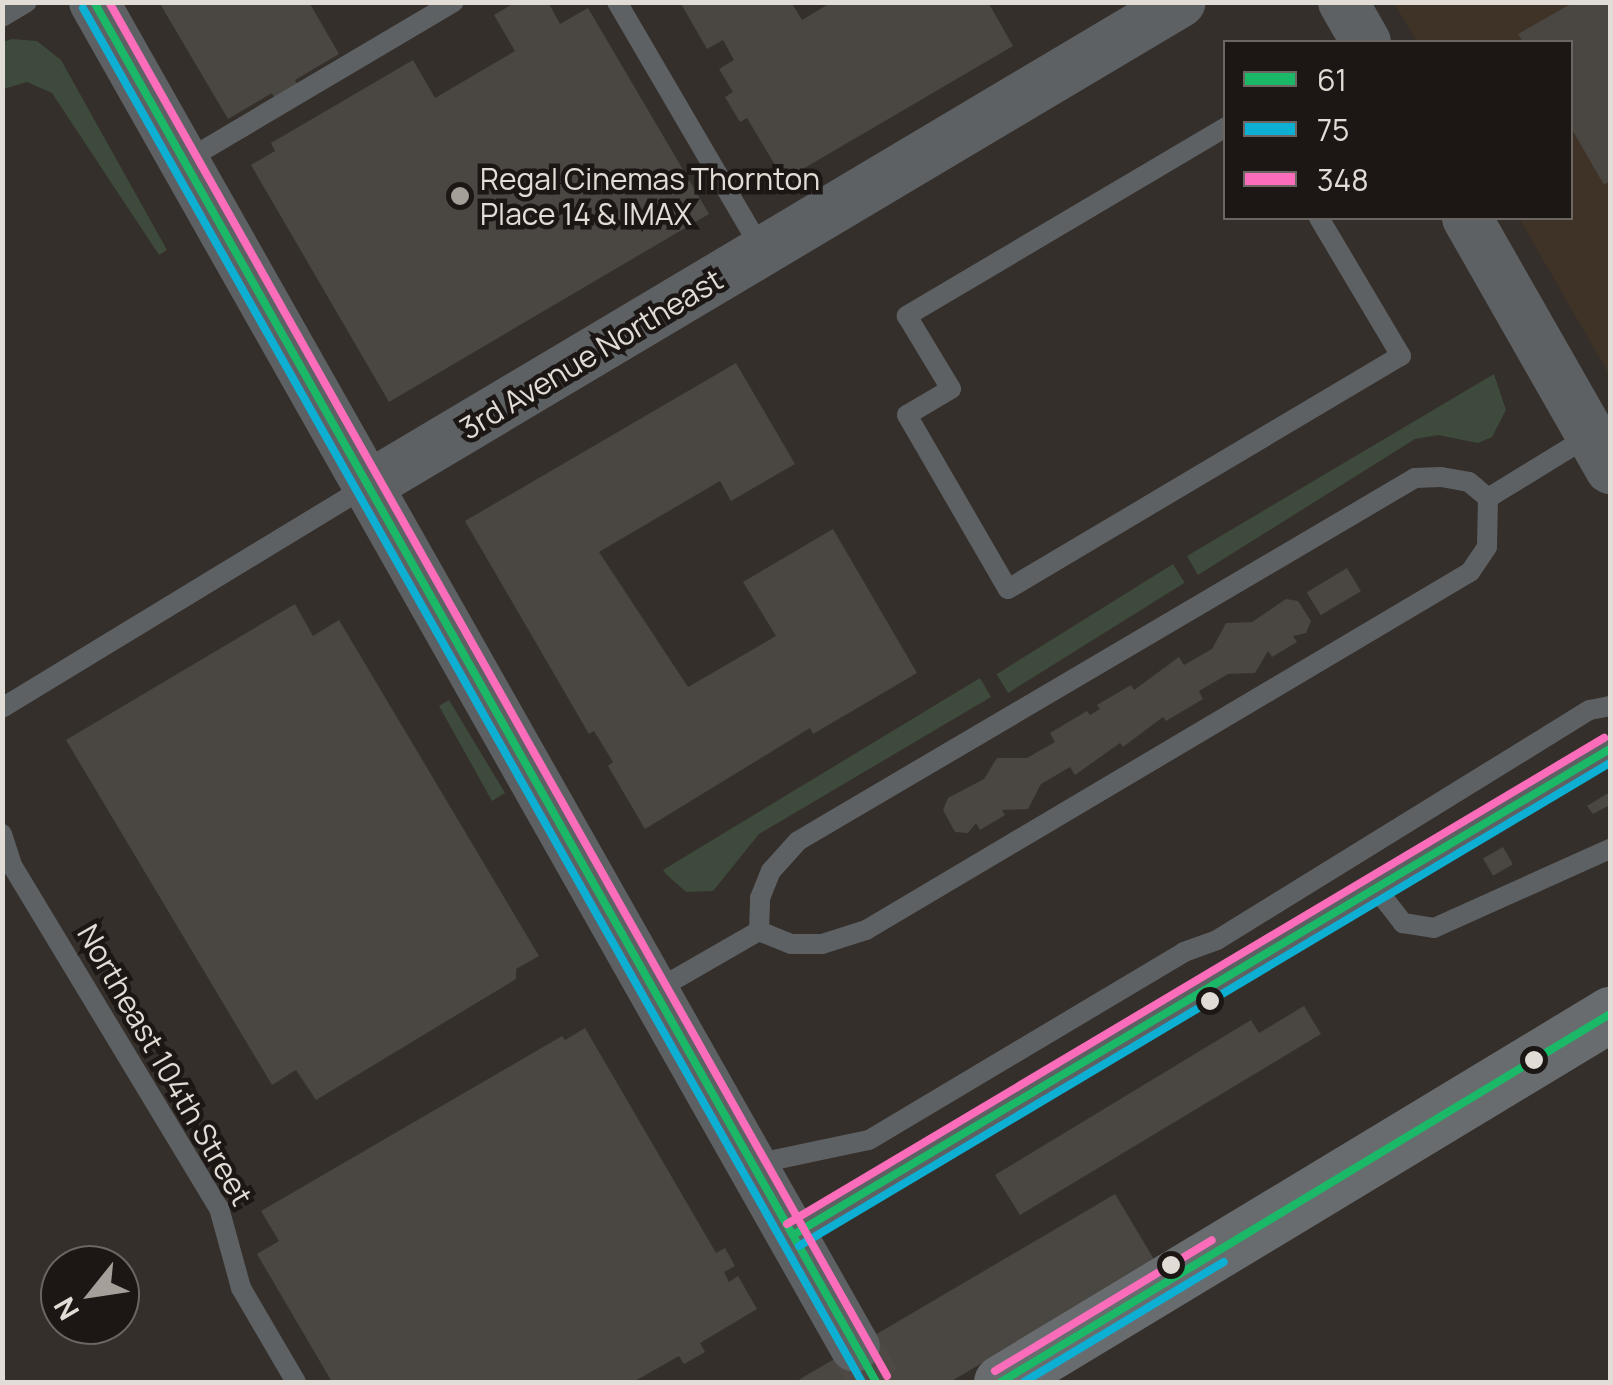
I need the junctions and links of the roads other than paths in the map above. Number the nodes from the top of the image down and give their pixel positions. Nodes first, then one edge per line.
1 (27, 2) edge
2 (94, 2) edge
3 (454, 2) edge
4 (617, 2) edge
5 (1181, 2) edge
6 (1344, 2) edge
7 (2, 18) edge
8 (1365, 40) edge
9 (1223, 129) edge
10 (185, 161) junction
11 (1320, 220) edge
12 (1468, 220) edge
13 (763, 251) junction
14 (1601, 452) edge
15 (366, 487) junction
16 (1488, 498) junction
17 (1610, 706) edge
18 (2, 708) edge
19 (1610, 749) edge
20 (2, 834) edge
21 (1610, 850) edge
22 (1375, 886) junction
23 (758, 932) junction
24 (658, 989) junction
25 (1610, 1014) edge
26 (755, 1164) junction
27 (794, 1234) junction
28 (856, 1347) tunnel mouth
29 (296, 1382) edge
30 (1001, 1382) edge

1 - 7 lane
2 - 10 street
3 - 10 lane
4 - 13 lane
5 - 13 street, 3rd Avenue Northeast
6 - 8 street
9 - 11 lane
10 - 15 street
12 - 14 street
13 - 15 street, 3rd Avenue Northeast
14 - 16 lane
15 - 18 lane, 3rd Avenue Northeast
15 - 24 street
16 - 23 lane
16 - 23 lane
17 - 26 lane
19 - 22 lane
20 - 29 lane, Northeast 104th Street
21 - 22 lane
22 - 27 lane
23 - 24 lane
24 - 26 street
25 - 30 main road
26 - 27 street
27 - 28 street

